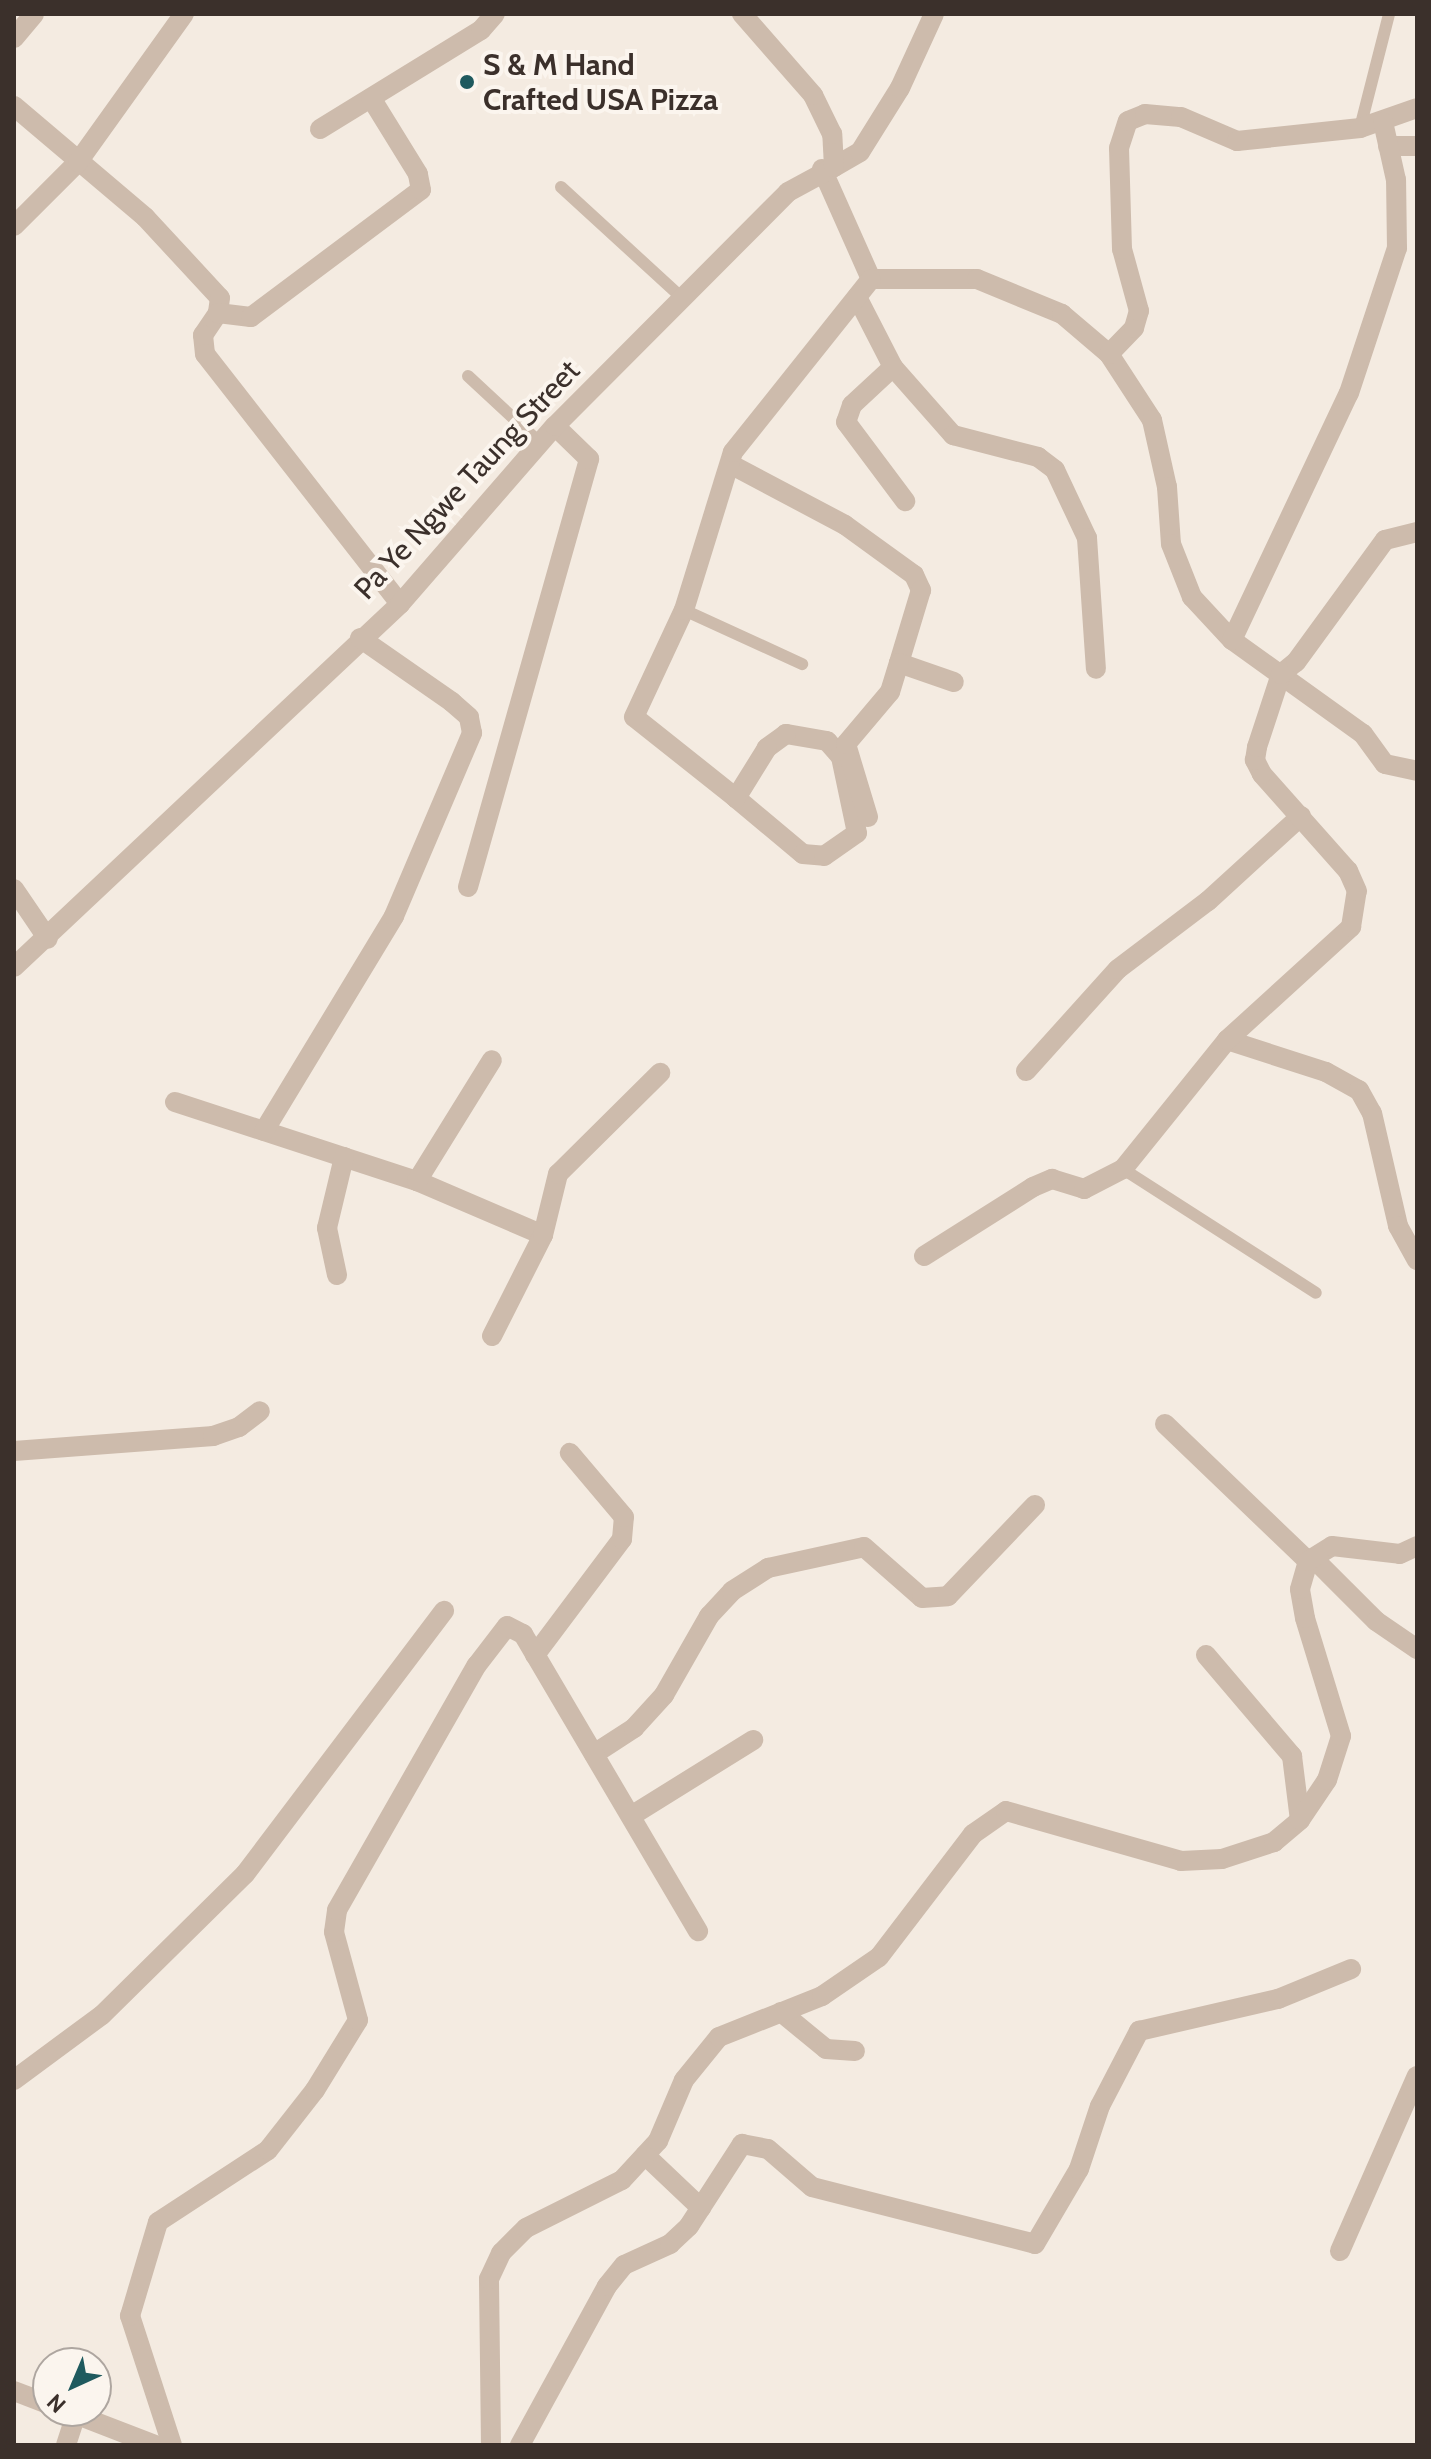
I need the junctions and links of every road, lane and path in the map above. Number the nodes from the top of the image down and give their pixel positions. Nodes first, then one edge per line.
1 (34, 14) edge
2 (184, 14) edge
3 (495, 14) edge
4 (742, 14) edge
5 (934, 14) edge
6 (1389, 14) edge
7 (14, 38) edge
8 (371, 98) junction
9 (14, 106) edge
10 (1417, 108) edge
11 (1383, 122) junction
12 (1360, 128) junction
13 (320, 129) dead end
14 (1388, 146) junction
15 (1417, 146) edge
16 (78, 162) junction
17 (828, 168) junction
18 (561, 187) dead end
19 (14, 226) edge
20 (871, 279) junction
21 (681, 297) junction
22 (857, 297) junction
23 (218, 313) junction
24 (1109, 354) junction
25 (893, 367) junction
26 (468, 376) dead end
27 (555, 426) junction
28 (540, 443) junction
29 (730, 464) junction
30 (905, 501) dead end
31 (1417, 532) edge
32 (400, 604) junction
33 (684, 610) junction
34 (360, 638) junction
35 (1232, 640) junction
36 (899, 663) junction
37 (802, 664) dead end
38 (1096, 669) dead end
39 (1281, 674) junction
40 (954, 682) dead end
41 (1417, 771) edge
42 (736, 798) junction
43 (1301, 816) junction
44 (868, 817) dead end
45 (468, 887) dead end
46 (14, 889) edge
47 (48, 939) junction
48 (14, 967) edge
49 (1227, 1040) junction
50 (492, 1060) dead end
51 (1026, 1071) dead end
52 (660, 1073) dead end
53 (175, 1102) dead end
54 (264, 1131) junction
55 (344, 1157) junction
56 (1123, 1169) junction
57 (417, 1181) junction
58 (543, 1235) junction
59 (924, 1256) dead end
60 (1417, 1260) edge
61 (337, 1275) dead end
62 (1316, 1293) dead end
63 (492, 1336) dead end
64 (260, 1411) dead end
65 (1165, 1424) dead end
66 (14, 1451) edge
67 (570, 1453) dead end
68 (1035, 1505) dead end
69 (1417, 1546) edge
70 (1310, 1559) junction
71 (444, 1611) dead end
72 (1417, 1649) edge
73 (535, 1655) junction
74 (1206, 1655) dead end
75 (753, 1740) dead end
76 (594, 1754) junction
77 (631, 1816) junction
78 (1300, 1820) junction
79 (698, 1931) dead end
80 (1351, 1969) dead end
81 (781, 2012) junction
82 (855, 2051) dead end
83 (1417, 2076) edge
84 (14, 2080) edge
85 (645, 2155) junction
86 (701, 2208) junction
87 (1340, 2251) dead end
88 (108, 2427) edge
89 (155, 2445) edge
90 (172, 2445) edge
91 (491, 2445) edge
92 (520, 2445) edge

1 - 7 street
2 - 16 street
3 - 8 street
4 - 17 street
5 - 17 street, Pa Ye Ngwe Taung Street
6 - 12 lane
8 - 13 street
8 - 23 street
9 - 16 street
10 - 11 street
11 - 12 street
11 - 14 street
12 - 24 street
14 - 15 street
14 - 35 street
16 - 19 street
16 - 23 street
17 - 20 street
17 - 21 street, Pa Ye Ngwe Taung Street
18 - 21 lane
20 - 22 street
20 - 24 street
21 - 27 street, Pa Ye Ngwe Taung Street
22 - 25 street
22 - 29 street
23 - 32 street
24 - 35 street
25 - 30 street
25 - 38 street
26 - 28 lane
27 - 28 street, Pa Ye Ngwe Taung Street
27 - 45 street
28 - 32 street, Pa Ye Ngwe Taung Street
29 - 33 street
29 - 36 street
31 - 39 street
32 - 34 street, Pa Ye Ngwe Taung Street
33 - 37 lane
33 - 42 street
34 - 47 street, Pa Ye Ngwe Taung Street
34 - 54 street
35 - 39 street
36 - 40 street
36 - 44 street
39 - 41 street
39 - 43 street
42 - 42 street
43 - 49 street
43 - 51 street
46 - 47 street
47 - 48 street, Pa Ye Ngwe Taung Street
49 - 56 street
49 - 60 street
50 - 57 street
52 - 58 street
53 - 54 street
54 - 55 street
55 - 57 street
55 - 61 street
56 - 59 street
56 - 62 lane
57 - 58 street
58 - 63 street
64 - 66 street
65 - 70 street
67 - 73 street
68 - 76 street
69 - 70 street
70 - 72 street
70 - 78 street
71 - 84 street
73 - 76 street
73 - 90 street
74 - 78 street
75 - 77 street
76 - 77 street
77 - 79 street
78 - 81 street
80 - 86 street
81 - 82 street
81 - 85 street
83 - 87 street
85 - 86 street
85 - 91 street
86 - 92 street
88 - 89 street

